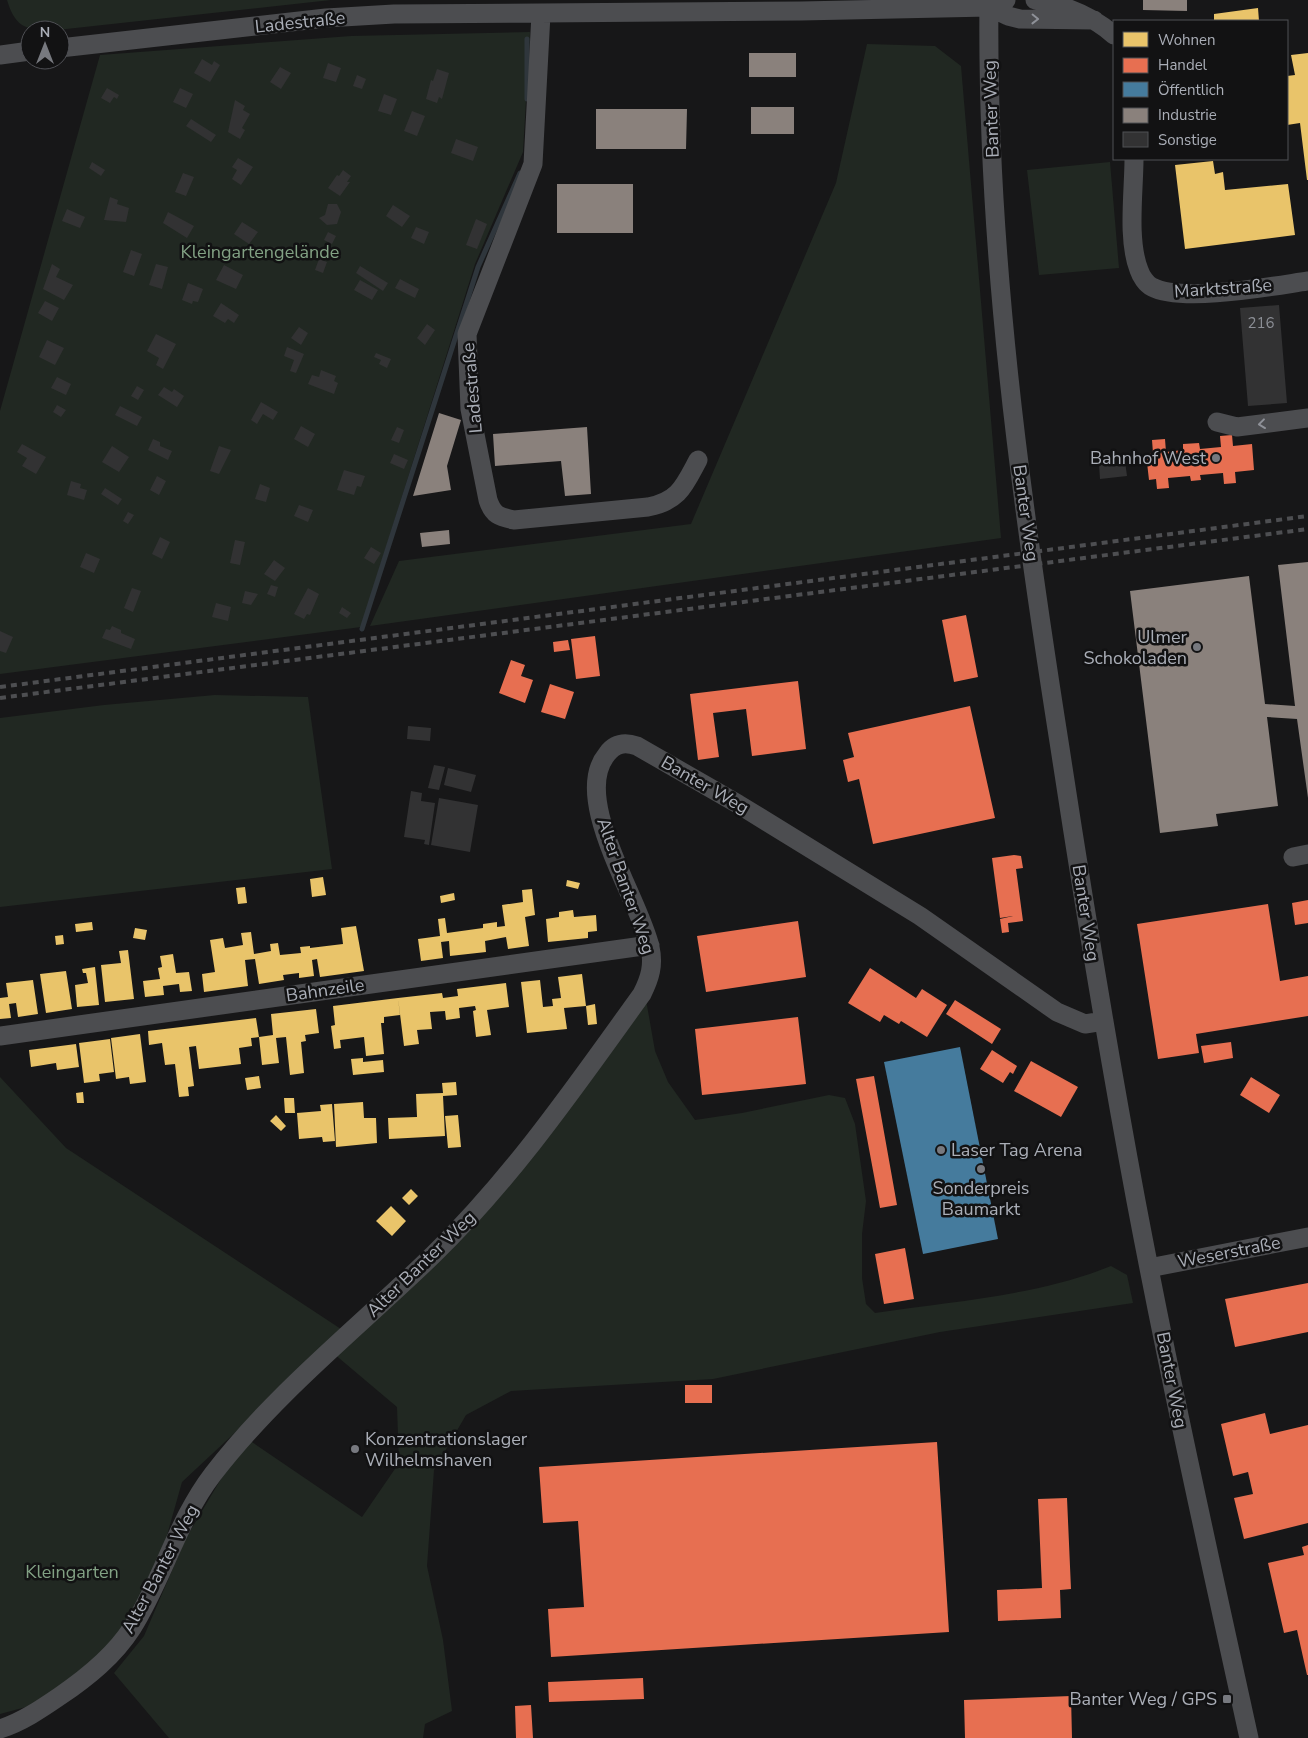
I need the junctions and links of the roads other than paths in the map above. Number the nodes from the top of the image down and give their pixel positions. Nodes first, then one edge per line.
1 (1006, 0) edge
2 (1035, 0) edge
3 (989, 4) edge
4 (541, 14) junction
5 (1094, 20) junction
6 (1113, 34) edge
7 (70, 47) edge
8 (20, 52) edge
9 (0, 55) edge
10 (1134, 160) edge
11 (1308, 281) edge
12 (1308, 418) edge
13 (1217, 422) dead end
14 (698, 460) dead end
15 (637, 746) joint
16 (650, 945) junction
17 (1104, 1021) junction
18 (0, 1036) edge
19 (1308, 1237) edge
20 (1149, 1268) junction
21 (0, 1729) edge
22 (1249, 1738) edge

1 - 3 street
2 - 5 street
3 - 4 street, Ladestraße
3 -> 5 street
3 - 17 street, Banter Weg
4 - 7 street, Ladestraße
4 - 14 street, Ladestraße
5 - 6 street
8 - 9 street
10 - 11 street, Marktstraße
12 -> 13 street
15 - 16 street, Alter Banter Weg
15 - 17 street, Banter Weg
16 - 18 street, Bahnzeile
16 - 21 street, Alter Banter Weg
17 - 20 street, Banter Weg
19 - 20 street, Weserstraße
20 - 22 street, Banter Weg

